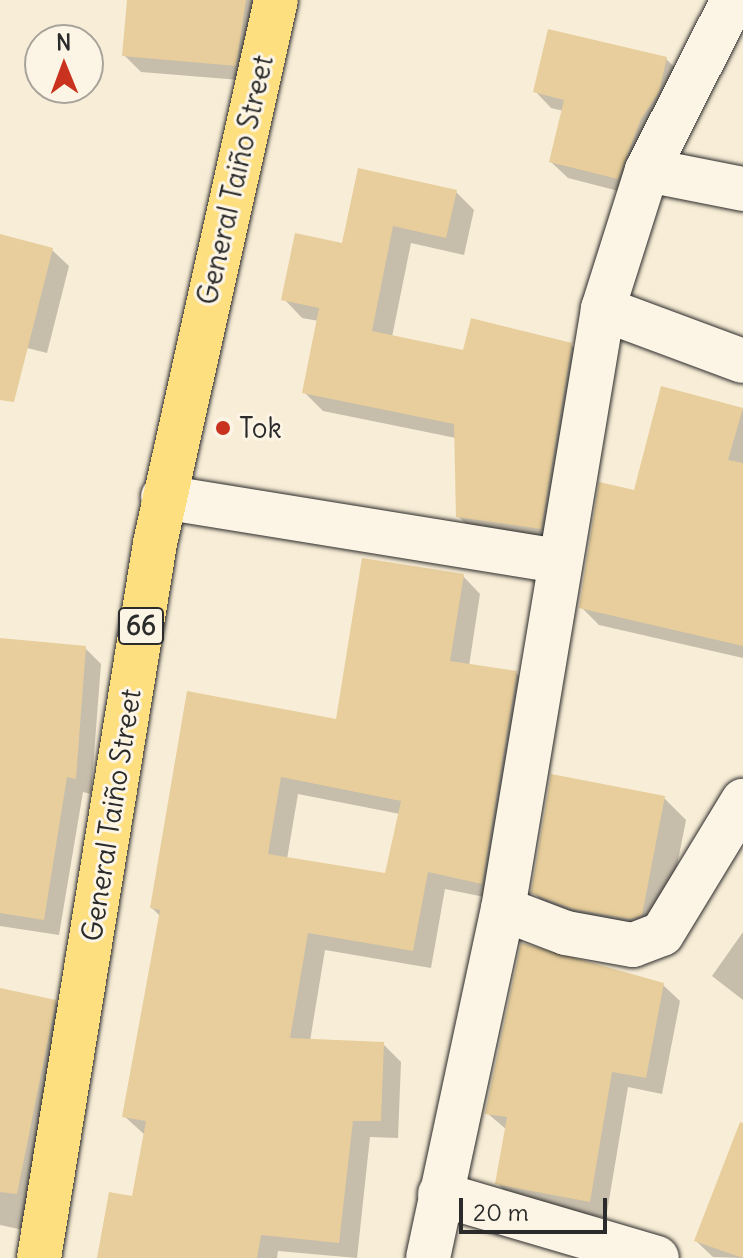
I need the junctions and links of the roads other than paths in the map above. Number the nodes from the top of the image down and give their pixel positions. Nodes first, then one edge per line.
1 (276, 0) edge
2 (733, 0) edge
3 (647, 170) junction
4 (743, 189) edge
5 (603, 309) junction
6 (743, 361) edge
7 (163, 497) junction
8 (558, 561) junction
9 (743, 801) edge
10 (503, 909) junction
11 (440, 1194) junction
12 (39, 1258) edge
13 (428, 1258) edge
14 (657, 1258) edge

1 - 7 main road, General Taiño Street / 66
2 - 3 street
3 - 4 street
3 - 5 street
5 - 6 street
5 - 8 street
7 - 8 street
7 - 12 main road, General Taiño Street / 66
8 - 10 street
9 - 10 street
10 - 11 street
11 - 13 street
11 - 14 street

